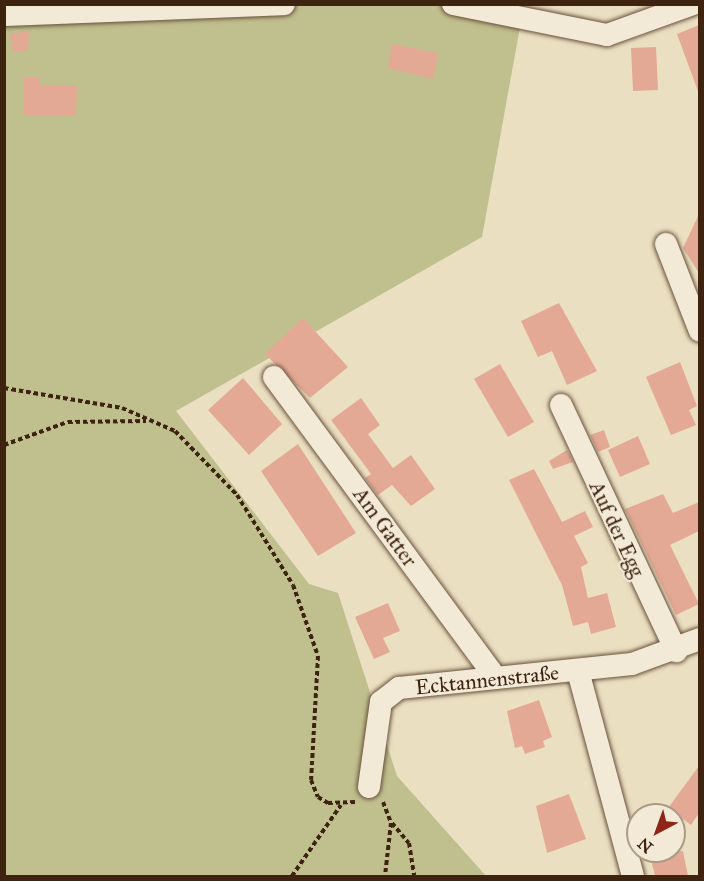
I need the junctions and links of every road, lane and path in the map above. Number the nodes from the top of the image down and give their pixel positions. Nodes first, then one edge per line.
1 (284, 4) edge
2 (453, 4) edge
3 (693, 4) edge
4 (4, 15) edge
5 (666, 244) dead end
6 (699, 331) edge
7 (274, 377) dead end
8 (4, 388) edge
9 (561, 405) dead end
10 (147, 421) junction
11 (4, 446) edge
12 (699, 639) edge
13 (676, 651) junction
14 (578, 671) junction
15 (495, 677) junction
16 (369, 788) junction
17 (341, 804) junction
18 (391, 823) junction
19 (292, 876) edge
20 (386, 876) edge
21 (414, 876) edge
22 (633, 876) edge

1 - 4 street
2 - 3 street
5 - 6 street
7 - 15 street, Am Gatter
8 - 10 path
9 - 13 street, Auf der Egg
10 - 11 path
10 - 17 path
12 - 13 street, Ecktannenstraße
13 - 14 street, Ecktannenstraße
14 - 15 street, Ecktannenstraße
14 - 22 street, Ecktannenstraße
15 - 16 street, Ecktannenstraße
16 - 17 path
16 - 18 path
17 - 19 path
18 - 20 path
18 - 21 path

